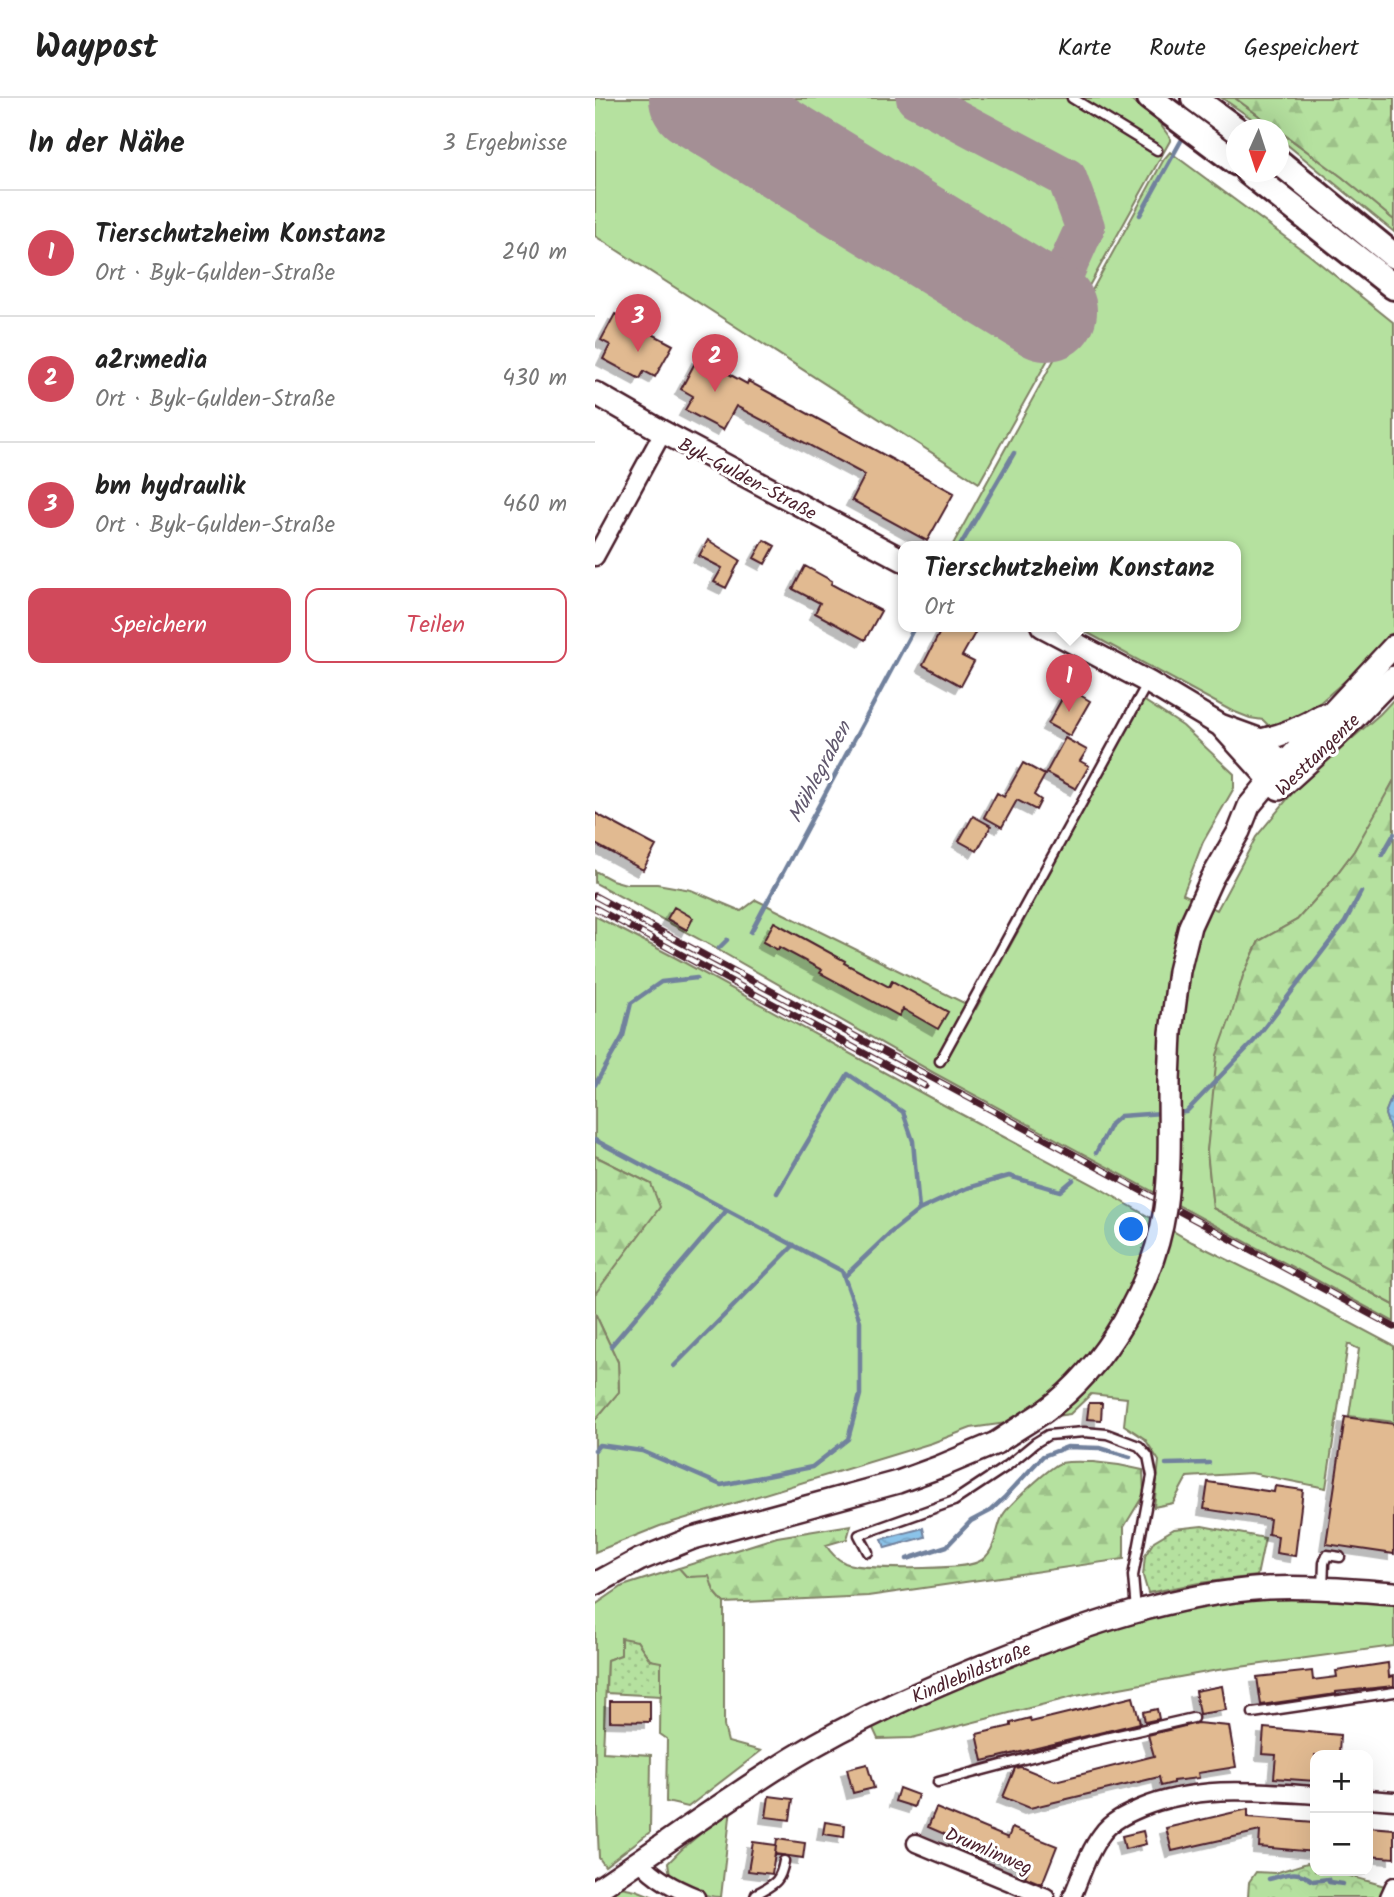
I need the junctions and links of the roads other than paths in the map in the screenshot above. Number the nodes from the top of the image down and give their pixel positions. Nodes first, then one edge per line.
1 (1072, 98) edge
2 (1150, 98) edge
3 (1194, 98) edge
4 (1226, 122) edge
5 (1157, 150) dead end
6 (1226, 155) edge
7 (1289, 170) edge
8 (1261, 182) edge
9 (1394, 256) edge
10 (1394, 287) edge
11 (595, 393) edge
12 (663, 432) junction
13 (595, 557) edge
14 (898, 557) edge
15 (1053, 632) edge
16 (1394, 646) edge
17 (1394, 677) edge
18 (1148, 682) junction
19 (1336, 707) junction
20 (1220, 725) junction
21 (1261, 740) junction
22 (1280, 776) junction
23 (940, 1061) dead end
24 (868, 1552) dead end
25 (1340, 1557) dead end
26 (595, 1584) edge
27 (1323, 1588) junction
28 (1394, 1593) edge
29 (1136, 1611) junction
30 (1394, 1692) edge
31 (1253, 1713) dead end
32 (1193, 1718) dead end
33 (938, 1782) dead end
34 (1310, 1795) edge
35 (1373, 1799) edge
36 (1394, 1801) edge
37 (916, 1843) dead end
38 (640, 1861) junction
39 (784, 1861) dead end
40 (1394, 1886) edge
41 (595, 1891) edge
42 (696, 1897) edge
43 (755, 1897) edge
44 (1045, 1897) edge
45 (1072, 1897) edge
46 (1389, 1897) edge

1 - 5 lane
2 - 6 main road
3 - 4 main road
7 - 9 main road
8 - 10 main road
11 - 12 main road, Byk-Gulden-Straße
12 - 13 street
12 - 14 main road, Byk-Gulden-Straße
15 - 18 main road
16 - 19 main road, Westtangente
17 - 22 main road, Westtangente
18 - 20 main road
18 - 23 lane
19 - 21 main road
19 - 22 main road, Westtangente
20 - 21 main road
20 - 22 main road
21 - 22 main road
22 - 26 main road, Westtangente, bridge
24 - 29 lane
25 - 27 lane
27 - 28 main road, Kindlebildstraße
27 - 29 main road, Kindlebildstraße
29 - 38 main road, Kindlebildstraße
30 - 31 lane
32 - 33 lane
34 - 45 street
35 - 36 street
37 - 44 street, Drumlinweg
38 - 41 main road, Kindlebildstraße
38 - 42 street
39 - 43 lane
40 - 46 street

